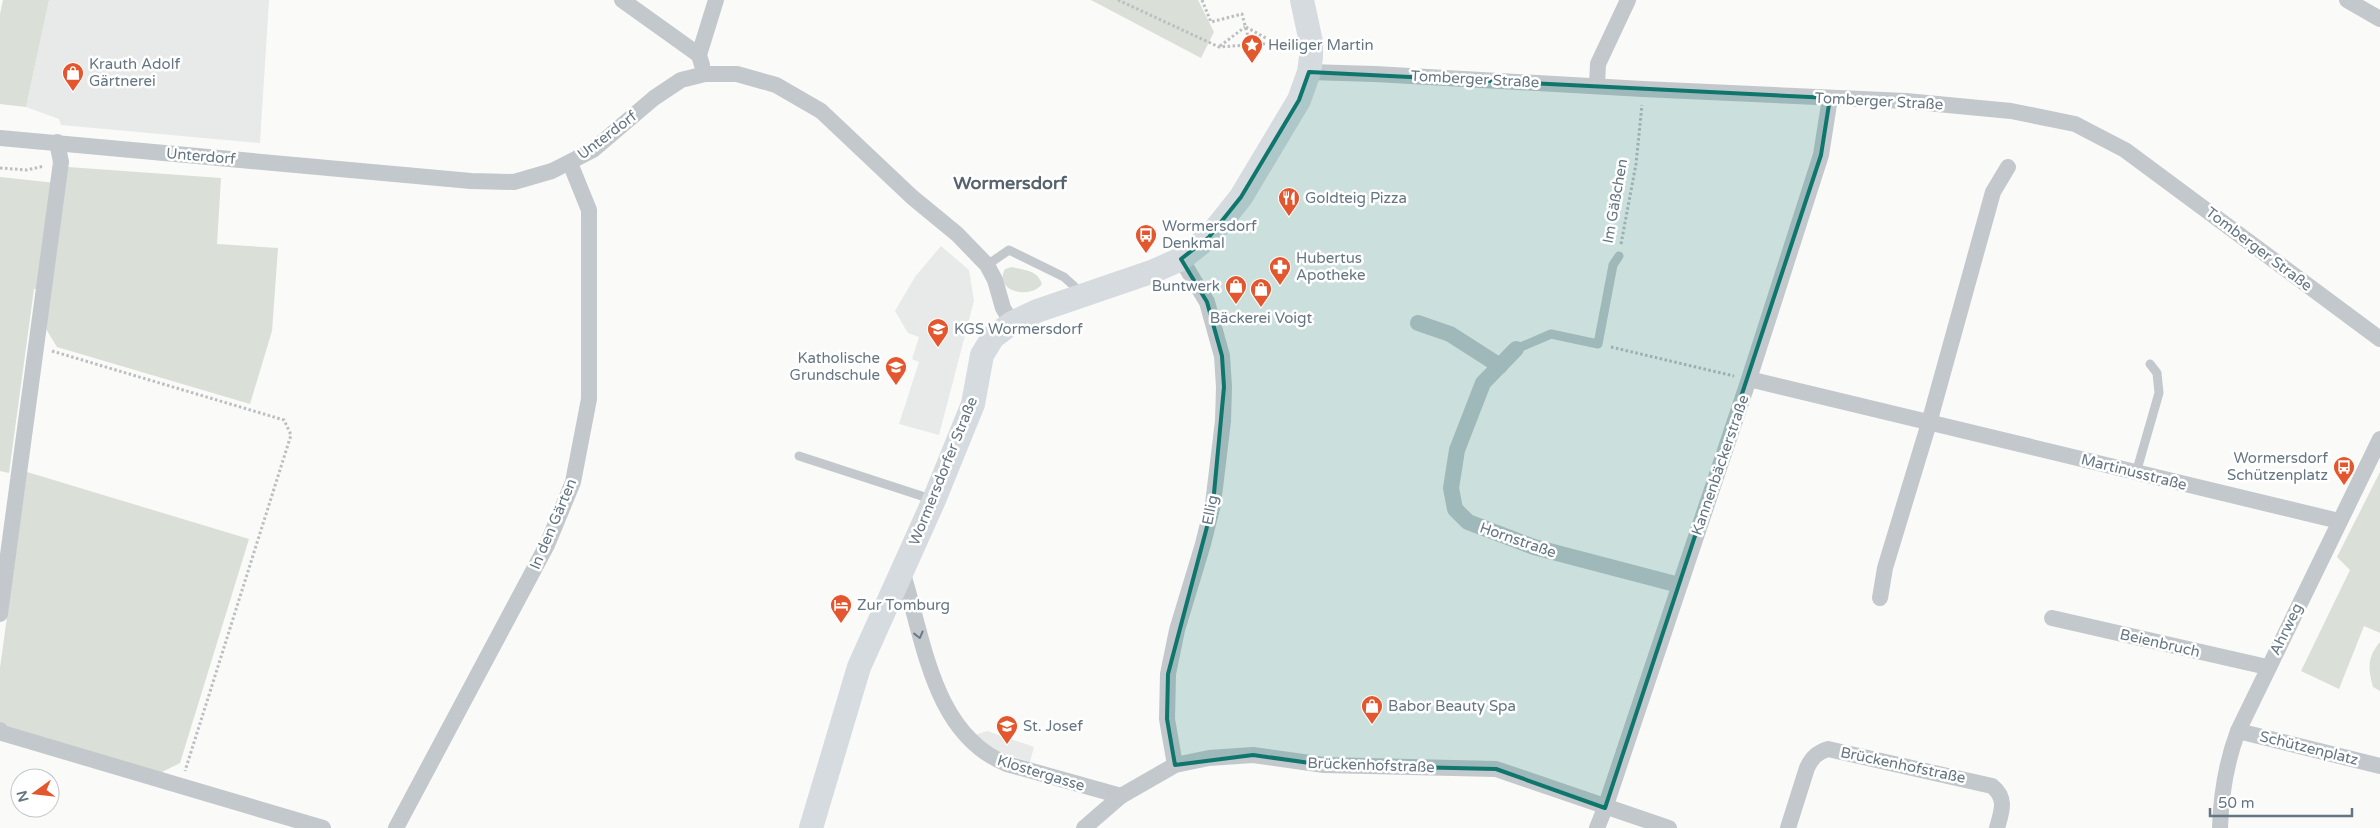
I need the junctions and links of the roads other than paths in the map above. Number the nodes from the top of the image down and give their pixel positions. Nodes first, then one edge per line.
1 (622, 0) edge
2 (716, 0) edge
3 (1302, 0) edge
4 (1628, 0) edge
5 (2347, 0) edge
6 (2380, 19) edge
7 (699, 55) junction
8 (1309, 72) junction
9 (704, 74) junction
10 (1597, 85) junction
11 (1830, 98) junction
12 (0, 138) edge
13 (58, 142) junction
14 (570, 162) junction
15 (2008, 167) dead end
16 (1619, 256) road end
17 (1181, 259) junction
18 (987, 265) junction
19 (1075, 287) dead end
20 (1012, 323) junction
21 (1418, 323) dead end
22 (2380, 339) edge
23 (1598, 344) joint
24 (1516, 348) joint
25 (2150, 364) dead end
26 (1500, 366) junction
27 (1749, 379) junction
28 (1929, 423) junction
29 (2380, 439) edge
30 (799, 456) dead end
31 (2136, 473) junction
32 (934, 500) junction
33 (2338, 521) junction
34 (902, 571) junction
35 (1679, 586) junction
36 (1880, 598) dead end
37 (0, 614) edge
38 (2052, 618) dead end
39 (2267, 667) junction
40 (0, 730) edge
41 (2238, 731) junction
42 (1175, 765) junction
43 (2380, 766) edge
44 (1121, 796) junction
45 (1605, 808) junction
46 (323, 828) edge
47 (396, 828) edge
48 (811, 828) edge
49 (1084, 828) edge
50 (1597, 828) edge
51 (1669, 828) edge
52 (1788, 828) edge
53 (1997, 828) edge
54 (2220, 828) edge

1 - 7 street
2 - 7 street
3 - 8 main road, Wormersdorfer Straße
4 - 10 street
5 - 6 street
7 - 9 street
8 - 10 street, Tomberger Straße
8 - 17 main road, Wormersdorfer Straße
9 - 14 street, Unterdorf
9 - 18 street, Unterdorf
10 - 11 street, Tomberger Straße
11 - 22 street, Tomberger Straße
11 - 27 street, Kannenbäckerstraße
12 - 13 street, Unterdorf
13 - 14 street, Unterdorf
13 - 37 street
14 - 47 street, In den Gärten
15 - 28 street
16 - 23 lane, Im Gäßchen
17 - 20 main road, Wormersdorfer Straße
17 - 42 street, Ellig
18 - 19 lane
18 - 20 street, Unterdorf
20 - 32 main road, Wormersdorfer Straße
21 - 26 street
23 - 24 lane, Hornstraße
24 - 26 street, Hornstraße
25 - 31 lane
26 - 35 street, Hornstraße
27 - 28 street, Martinusstraße
27 - 35 street, Kannenbäckerstraße
28 - 31 street, Martinusstraße
28 - 36 street
29 - 33 street, Ahrweg
30 - 32 lane
31 - 33 street, Martinusstraße
32 - 34 main road, Wormersdorfer Straße
33 - 39 street, Ahrweg
34 -> 44 street, Klostergasse
34 - 48 main road, Wormersdorfer Straße
35 - 45 street, Kannenbäckerstraße
38 - 39 street, Beienbruch
39 - 41 street, Ahrweg
40 - 46 street
41 - 43 street, Schützenplatz
41 - 54 street, Ahrweg
42 - 44 street, Brückenhofstraße
42 - 45 street, Brückenhofstraße
44 - 49 street, Brückenhofstraße
45 - 50 street, Kannenbäckerstraße
45 - 51 street, Brückenhofstraße
52 - 53 street, Brückenhofstraße

